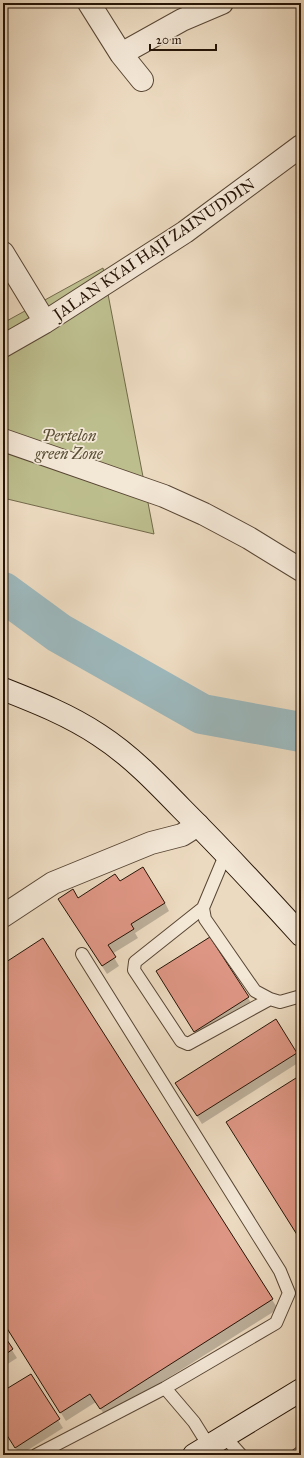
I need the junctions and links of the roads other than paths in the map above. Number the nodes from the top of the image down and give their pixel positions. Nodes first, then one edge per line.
1 (89, 3) edge
2 (222, 3) edge
3 (121, 54) junction
4 (142, 80) dead end
5 (301, 146) edge
6 (3, 253) edge
7 (45, 322) junction
8 (3, 346) edge
9 (3, 440) edge
10 (301, 570) edge
11 (3, 689) edge
12 (198, 825) junction
13 (226, 853) junction
14 (203, 908) junction
15 (3, 916) edge
16 (301, 935) edge
17 (82, 954) dead end
18 (301, 996) edge
19 (270, 999) junction
20 (165, 1388) junction
21 (301, 1390) edge
22 (209, 1446) edge
23 (301, 1452) edge
24 (36, 1455) edge
25 (241, 1455) edge
26 (297, 1455) edge

1 - 3 street
2 - 3 street
3 - 4 street
5 - 7 street, JALAN KYAI HAJI ZAINUDDIN
6 - 7 street
7 - 8 street, JALAN KYAI HAJI ZAINUDDIN
9 - 10 street
11 - 12 street
12 - 13 street
12 - 15 street
13 - 14 lane
13 - 16 street
14 - 19 lane
14 - 19 lane
17 - 20 lane
18 - 19 lane
20 - 22 lane
20 - 24 lane
21 - 22 street
22 - 25 lane
23 - 26 lane

